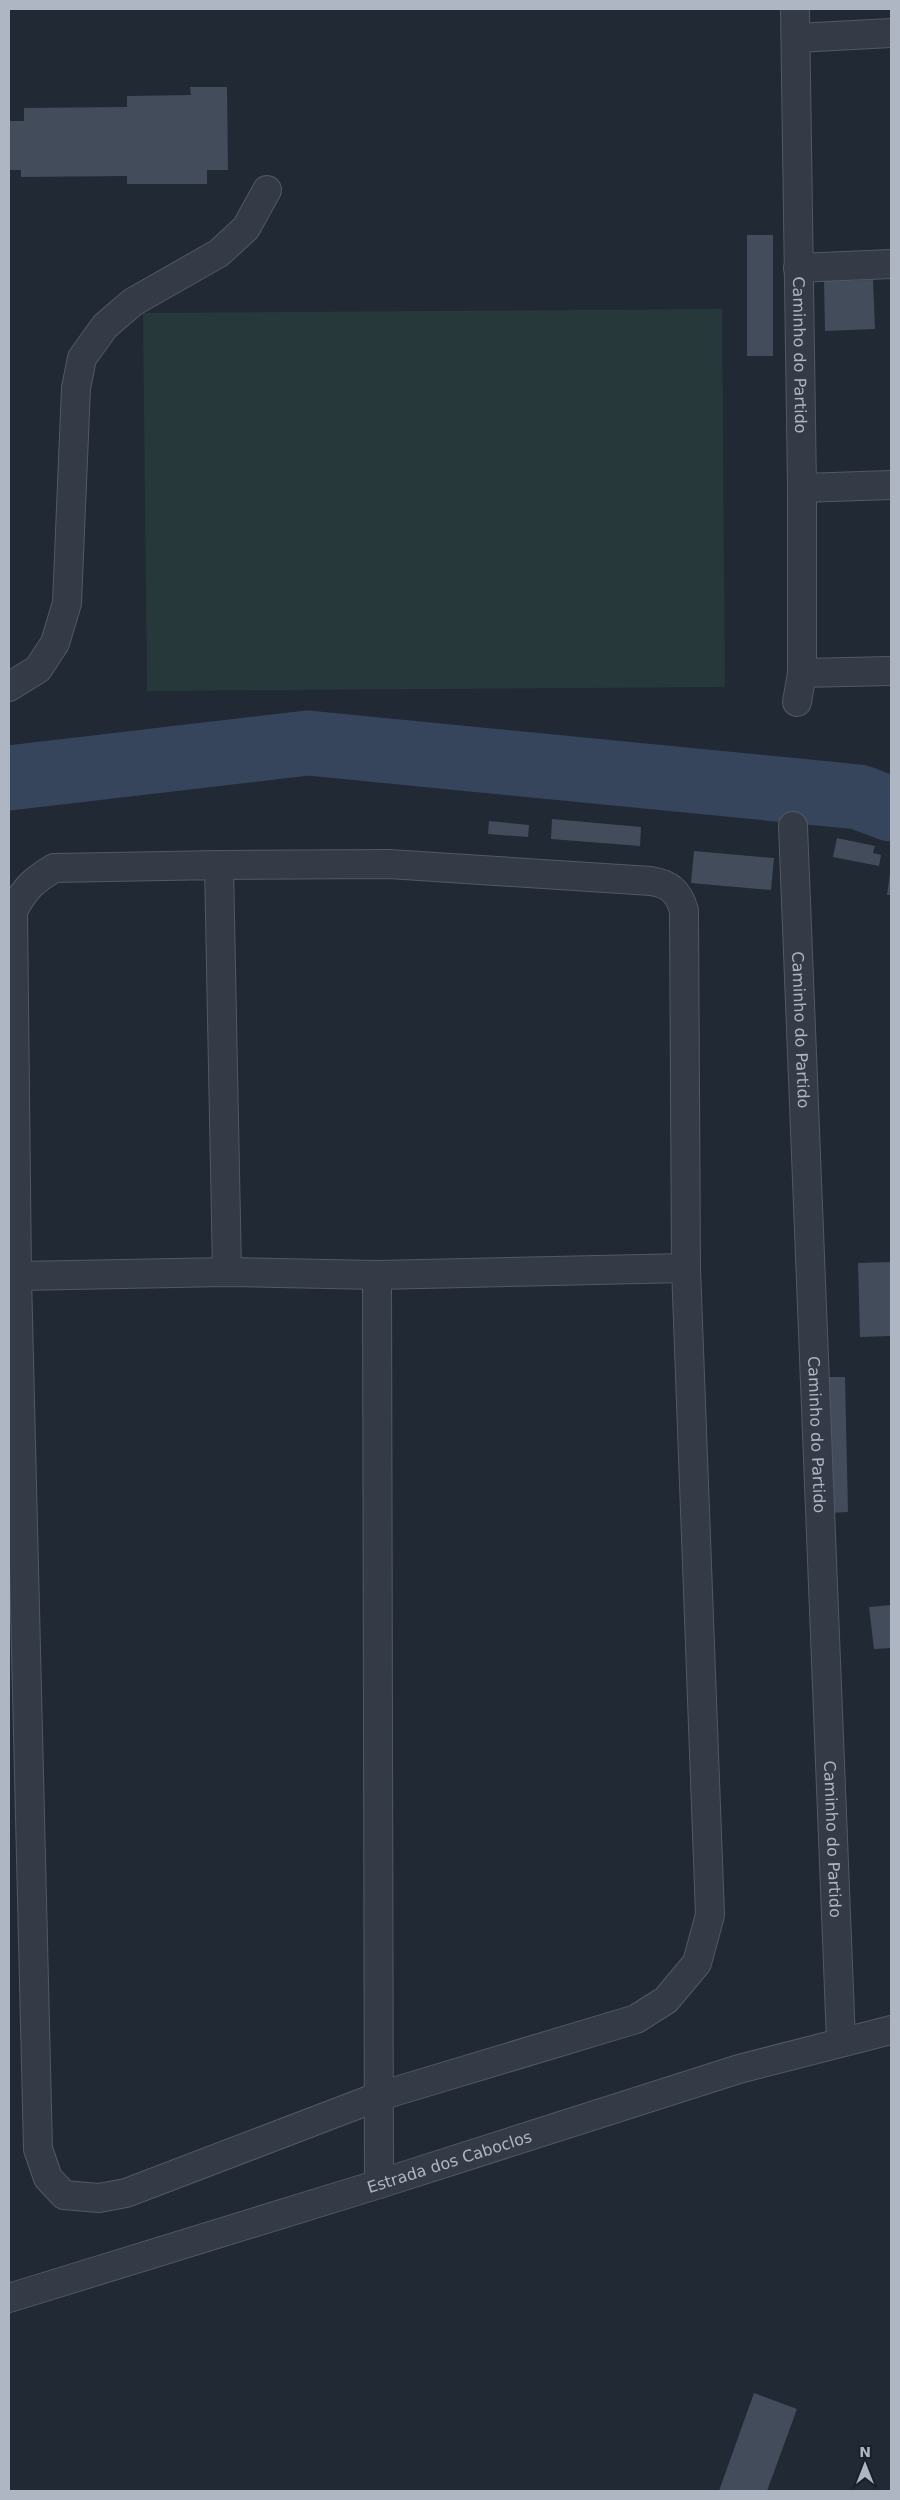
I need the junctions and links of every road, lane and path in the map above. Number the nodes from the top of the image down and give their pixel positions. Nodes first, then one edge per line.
1 (795, 9) edge
2 (891, 33) edge
3 (796, 38) junction
4 (267, 190) dead end
5 (891, 264) edge
6 (798, 268) junction
7 (891, 485) edge
8 (802, 488) junction
9 (891, 671) edge
10 (802, 673) junction
11 (9, 687) edge
12 (797, 702) dead end
13 (793, 826) dead end
14 (219, 865) junction
15 (686, 1268) junction
16 (227, 1272) junction
17 (376, 1275) junction
18 (17, 1276) junction
19 (891, 2030) edge
20 (841, 2042) junction
21 (380, 2096) junction
22 (379, 2184) junction
23 (9, 2298) edge

1 - 3 street, Caminho do Partido
2 - 3 street
3 - 6 street, Caminho do Partido
4 - 11 street
5 - 6 street
6 - 8 street, Caminho do Partido
7 - 8 street
8 - 10 street, Caminho do Partido
9 - 10 street
10 - 12 street, Caminho do Partido
13 - 20 street, Caminho do Partido
14 - 15 street
14 - 16 street
14 - 18 street
15 - 17 street
15 - 21 street
16 - 17 street
16 - 18 street
17 - 21 street
18 - 21 street
19 - 20 street, Estrada dos Caboclos
20 - 22 street, Estrada dos Caboclos
21 - 22 street
22 - 23 street, Estrada dos Caboclos

